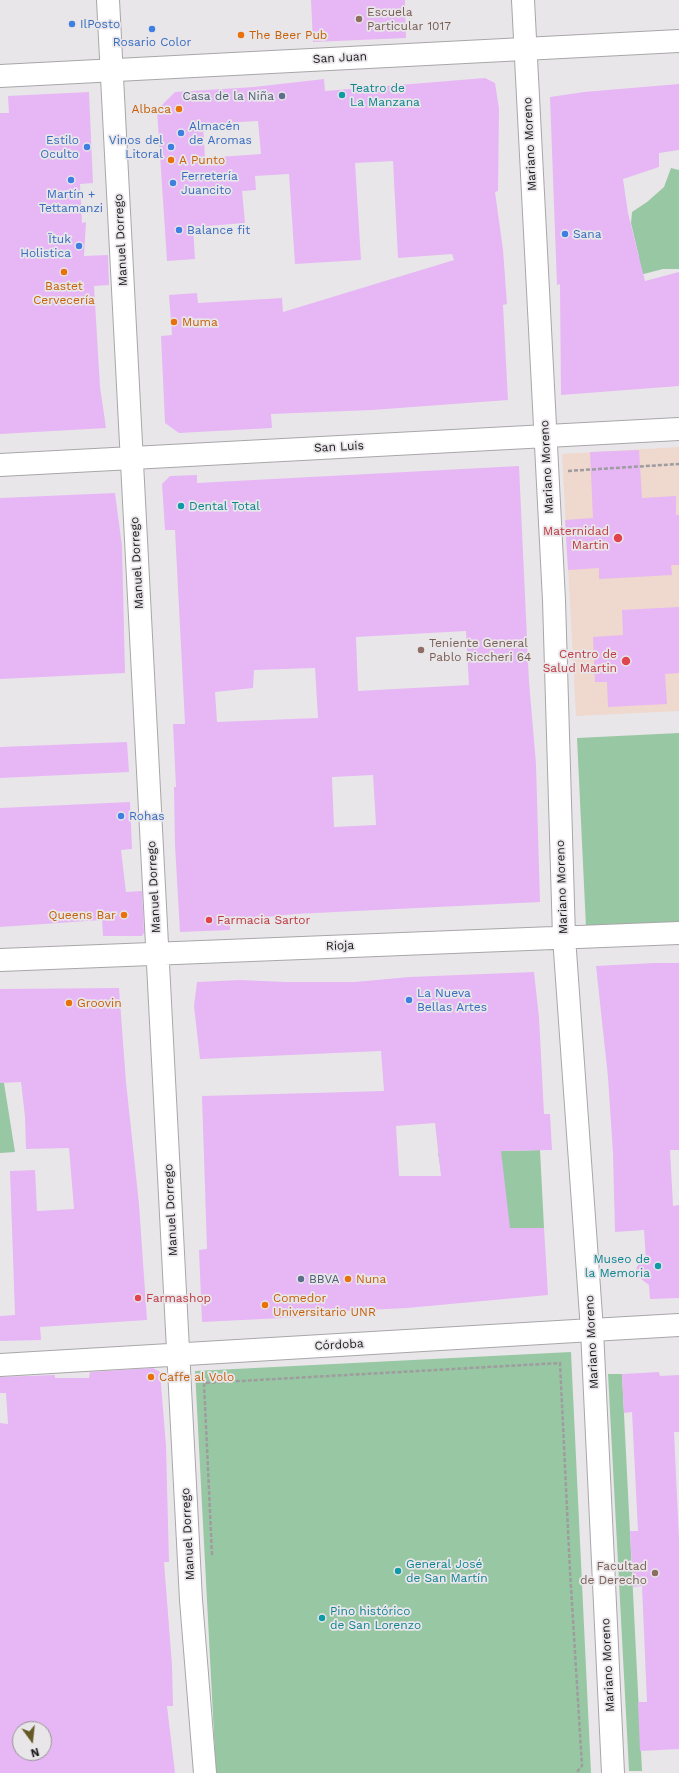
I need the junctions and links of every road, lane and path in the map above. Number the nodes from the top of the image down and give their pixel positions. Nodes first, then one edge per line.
1 (108, 0) edge
2 (523, 0) edge
3 (679, 41) edge
4 (525, 49) junction
5 (112, 70) junction
6 (0, 76) edge
7 (679, 429) edge
8 (546, 437) junction
9 (132, 458) junction
10 (679, 464) edge
11 (0, 465) edge
12 (547, 472) junction
13 (679, 933) edge
14 (564, 937) junction
15 (157, 954) junction
16 (0, 960) edge
17 (679, 1325) edge
18 (592, 1330) junction
19 (179, 1354) junction
20 (0, 1364) edge
21 (204, 1383) dead end
22 (205, 1773) edge
23 (576, 1773) edge
24 (613, 1773) edge

1 - 5 street, Manuel Dorrego
2 - 4 street, Mariano Moreno
3 - 4 street, San Juan
4 - 5 street, San Juan
4 - 8 street, Mariano Moreno
5 - 6 street, San Juan
5 - 9 street, Manuel Dorrego
7 - 8 street, San Luis
8 - 9 street, San Luis
8 - 12 street, Mariano Moreno
9 - 11 street, San Luis
9 - 15 street, Manuel Dorrego
10 - 12 path
12 - 14 street, Mariano Moreno
13 - 14 street, Rioja
14 - 15 street, Rioja
14 - 18 street, Mariano Moreno
15 - 16 street, Rioja
15 - 19 street, Manuel Dorrego
17 - 18 street, Córdoba
18 - 19 street, Córdoba
18 - 24 street, Mariano Moreno
19 - 20 street, Córdoba
19 - 22 street, Manuel Dorrego
21 - 23 path

